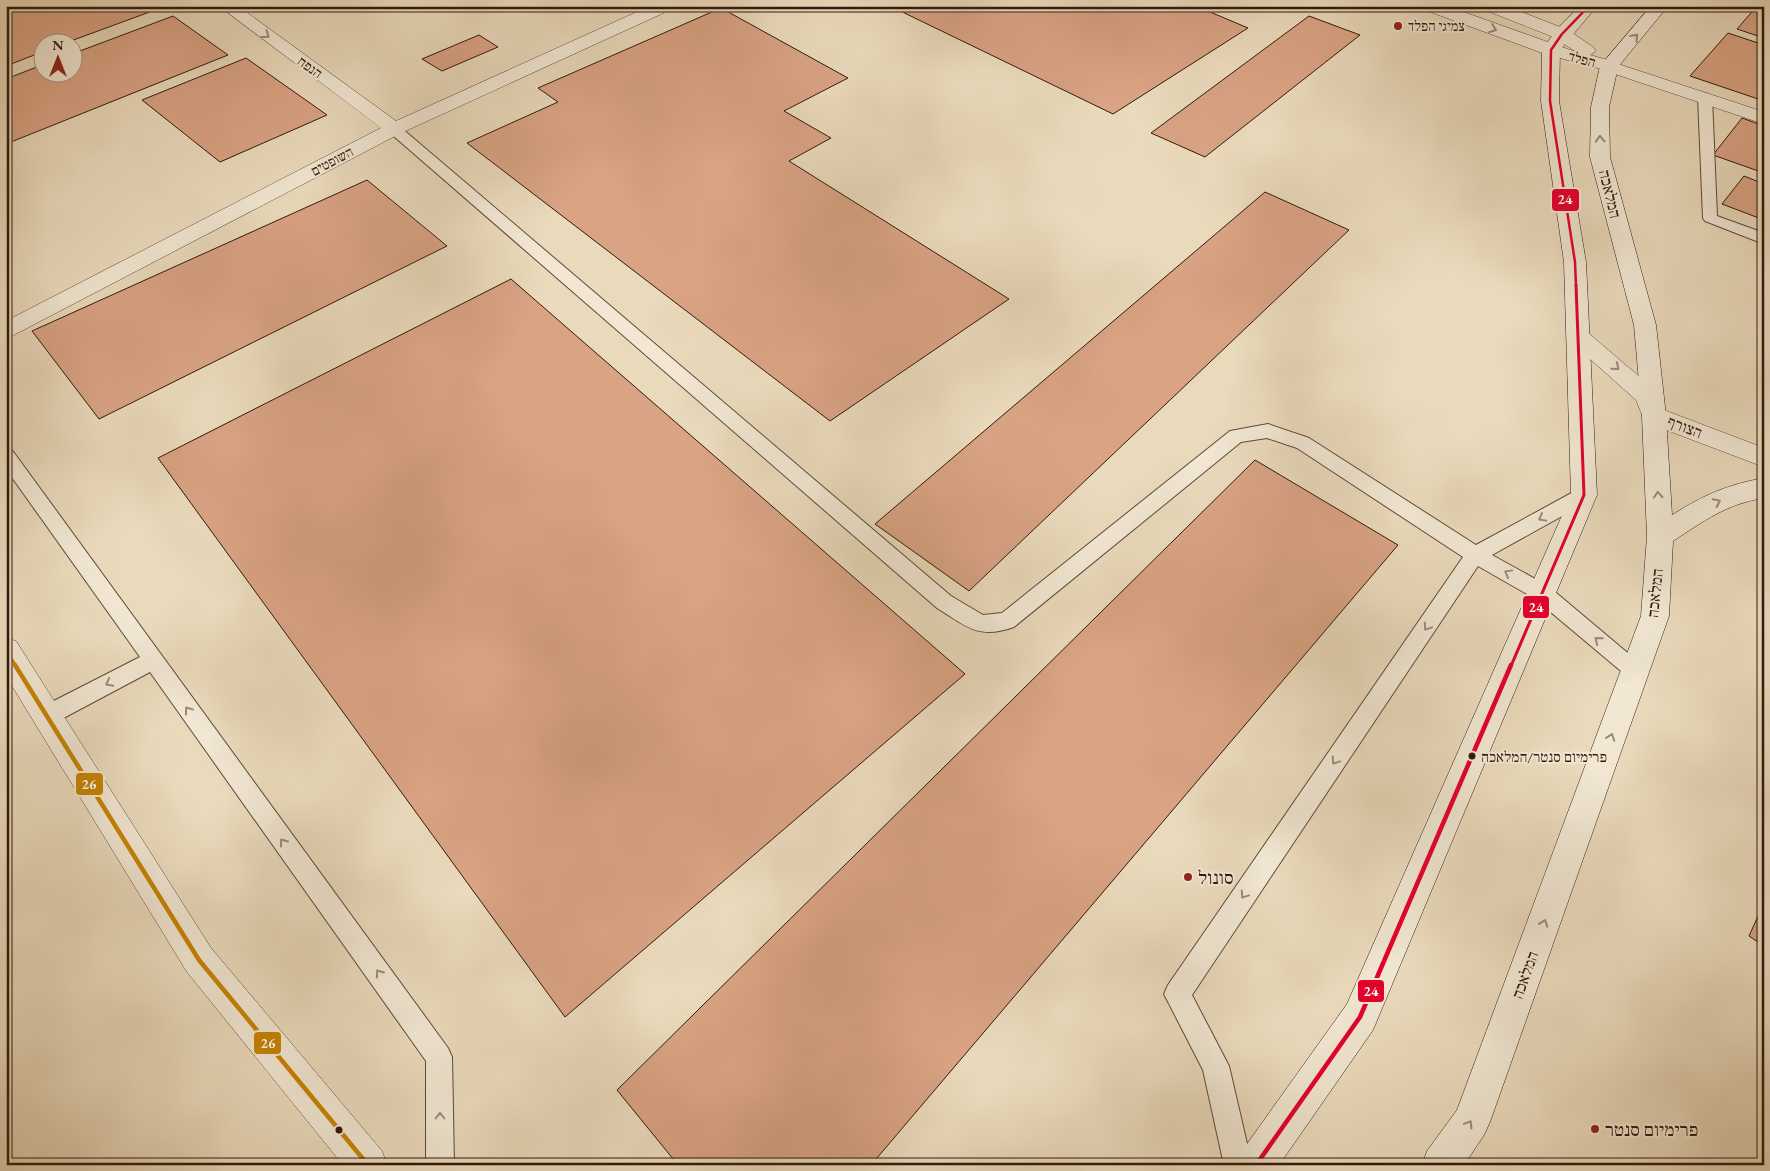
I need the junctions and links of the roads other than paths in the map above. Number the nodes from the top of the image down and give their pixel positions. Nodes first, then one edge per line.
1 (227, 6) edge
2 (664, 6) edge
3 (1431, 6) edge
4 (1491, 6) edge
5 (1589, 6) edge
6 (1660, 6) edge
7 (1562, 34) junction
8 (1551, 50) junction
9 (1609, 66) junction
10 (1705, 97) junction
11 (1764, 118) edge
12 (394, 129) junction
13 (1764, 239) edge
14 (6, 331) edge
15 (1578, 336) junction
16 (1654, 416) junction
17 (1764, 458) edge
18 (10, 467) edge
19 (1764, 488) edge
20 (1584, 495) junction
21 (1660, 536) junction
22 (1475, 555) junction
23 (1541, 592) junction
24 (6, 650) edge
25 (152, 661) junction
26 (1635, 671) junction
27 (48, 715) junction
28 (368, 1165) edge
29 (440, 1165) edge
30 (1238, 1165) edge
31 (1256, 1165) edge
32 (1441, 1165) edge

1 -> 12 main road, הנפח
2 - 12 main road, השופטים
3 -> 8 main road, הפלד
4 - 7 main road, הפלד
5 - 7 main road
9 -> 6 main road, המלאכה
7 - 8 main road
7 - 9 main road, הפלד
8 - 9 main road, הפלד
8 - 15 main road
9 - 10 main road
16 -> 9 main road, המלאכה
10 - 11 main road
10 - 13 lane
12 - 14 main road, השופטים
12 - 22 lane
15 -> 16 main road, הצורף
15 - 20 main road
16 - 17 main road, הצורף
21 -> 16 main road, המלאכה
18 - 25 lane
21 -> 19 main road
20 -> 22 lane
20 - 23 main road
21 - 26 main road, המלאכה
23 -> 22 lane
22 -> 30 lane
26 -> 23 lane
23 - 31 main road
24 - 27 main road
25 -> 27 lane
29 -> 25 lane
32 -> 26 main road, המלאכה
27 - 28 main road

